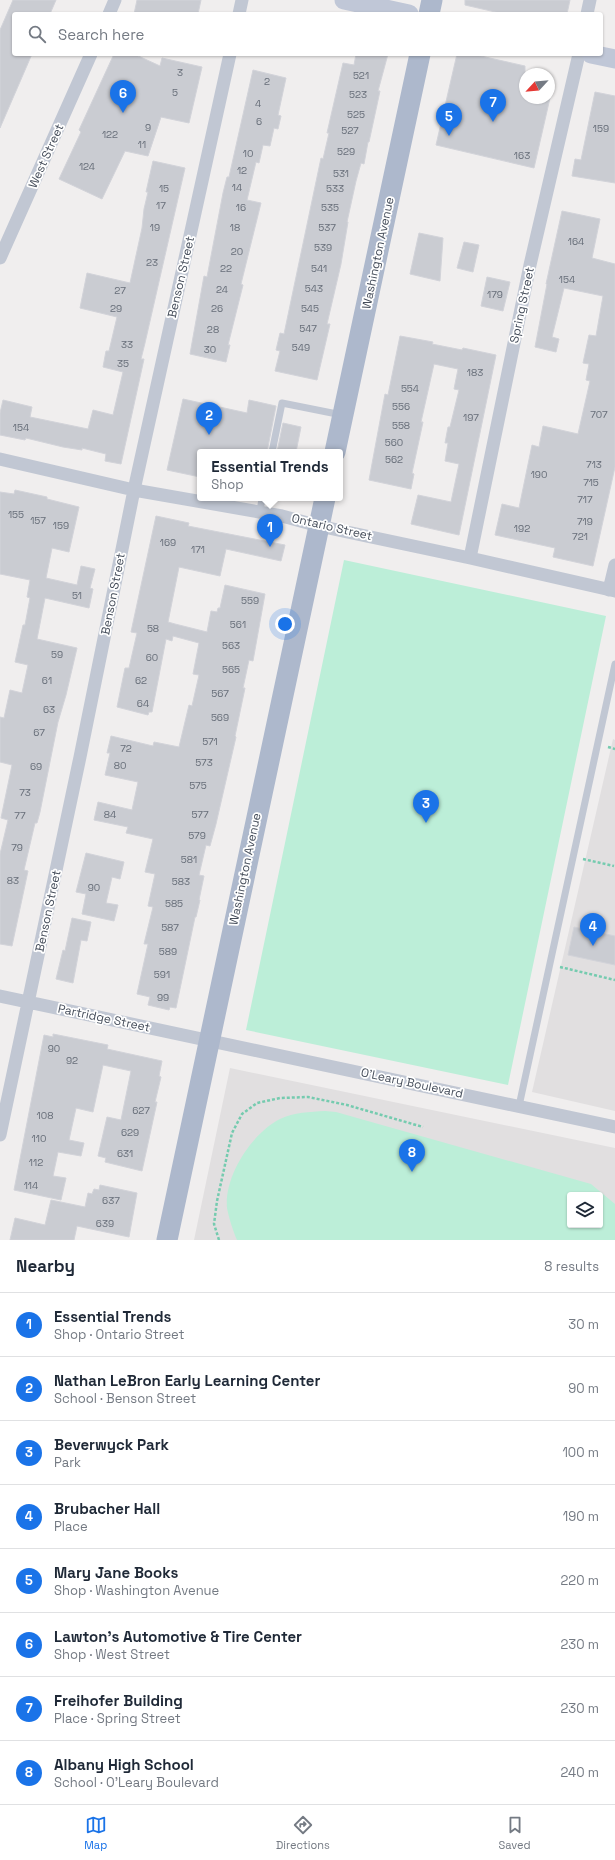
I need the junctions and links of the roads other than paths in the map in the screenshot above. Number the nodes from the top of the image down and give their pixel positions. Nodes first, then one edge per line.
1 (115, 0) edge
2 (242, 0) edge
3 (344, 0) edge
4 (432, 0) edge
5 (590, 0) edge
6 (110, 12) edge
7 (239, 12) edge
8 (400, 12) edge
9 (429, 12) edge
10 (587, 12) edge
11 (90, 56) edge
12 (230, 56) edge
13 (420, 56) edge
14 (579, 56) edge
15 (601, 56) edge
16 (615, 59) edge
17 (0, 258) edge
18 (343, 416) junction
19 (273, 449) edge
20 (336, 449) edge
21 (0, 460) edge
22 (134, 490) junction
23 (262, 501) edge
24 (324, 501) edge
25 (260, 512) junction
26 (319, 526) junction
27 (470, 558) junction
28 (615, 565) edge
29 (612, 591) edge
30 (615, 664) edge
31 (0, 996) edge
32 (29, 1002) junction
33 (208, 1041) junction
34 (519, 1106) junction
35 (615, 1128) edge
36 (0, 1134) edge
37 (167, 1240) edge

1 - 6 street
2 - 7 street
3 - 8 street
4 - 9 main road
5 - 10 street
11 - 17 street, West Street
12 - 22 street, Benson Street
13 - 18 main road, Washington Avenue
14 - 27 street, Spring Street
15 - 16 street
18 - 19 lane
18 - 20 main road, Washington Avenue
21 - 22 street, Ontario Street
22 - 25 street, Ontario Street
22 - 32 street, Benson Street
23 - 25 lane
24 - 26 main road, Washington Avenue
25 - 26 street, Ontario Street
26 - 27 street, Ontario Street
26 - 33 main road, Washington Avenue
27 - 29 street, Ontario Street
28 - 29 street
30 - 34 lane
31 - 32 street, Partridge Street
32 - 33 street, Partridge Street
32 - 36 street, Benson Street
33 - 34 street, O'Leary Boulevard
33 - 37 main road, Washington Avenue
34 - 35 street, O'Leary Boulevard

